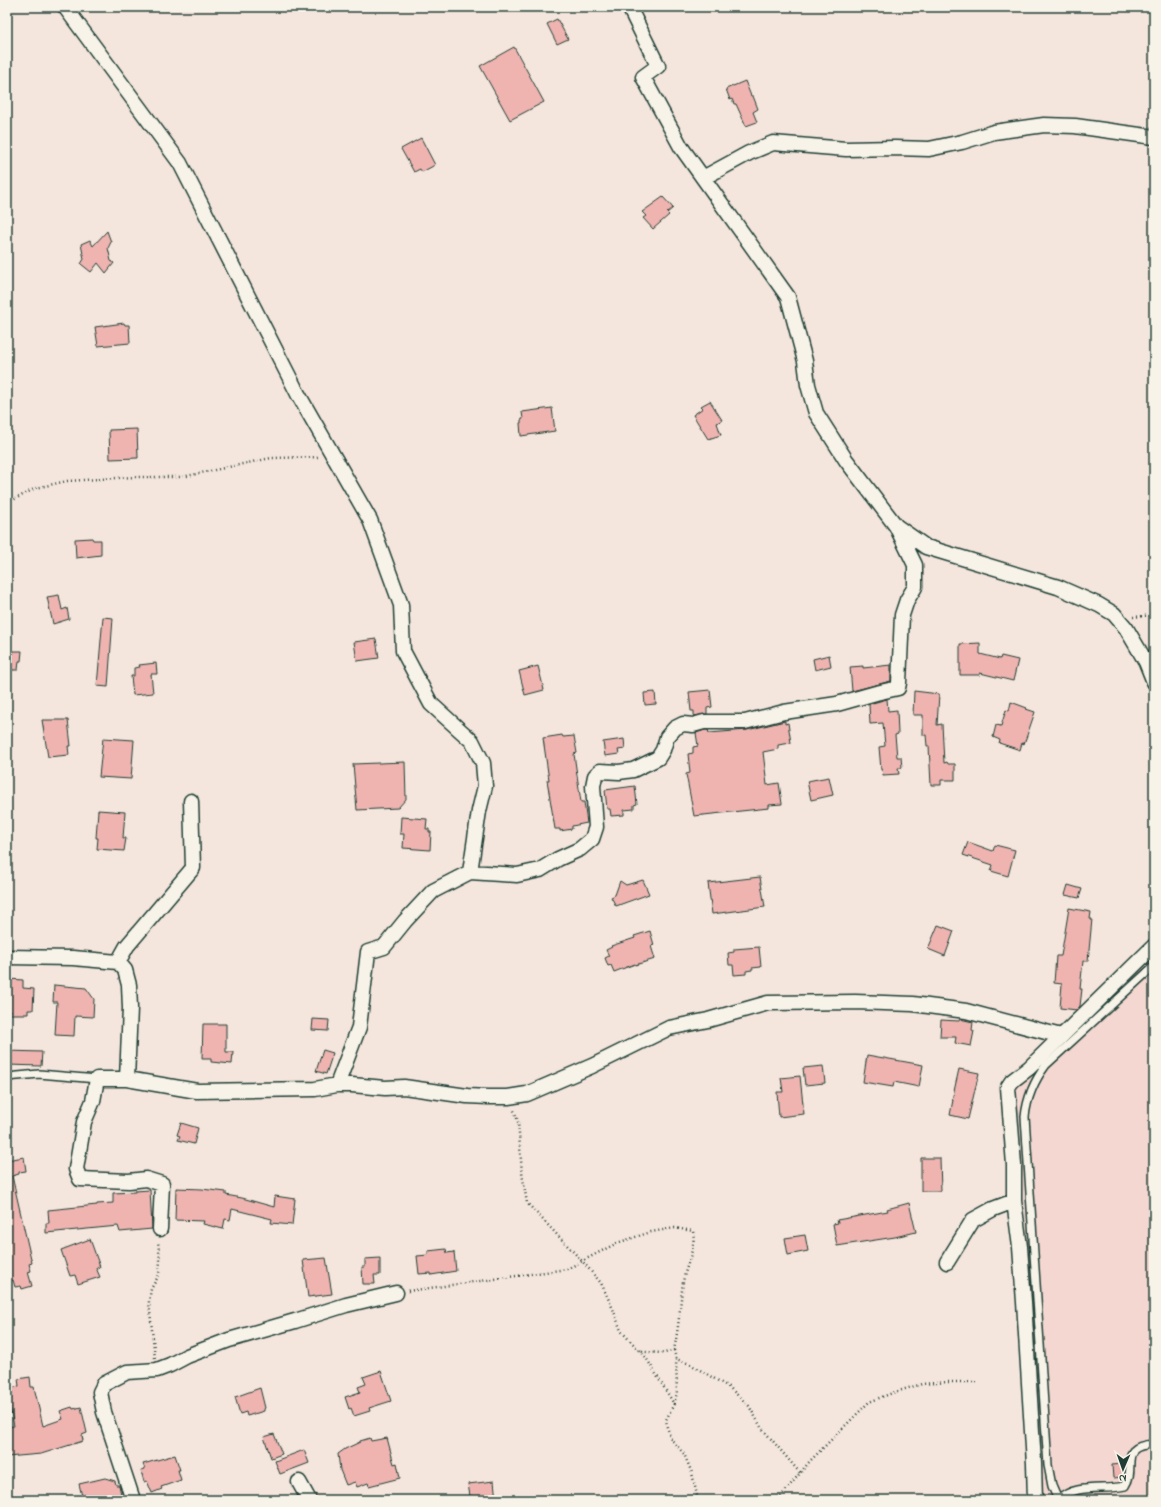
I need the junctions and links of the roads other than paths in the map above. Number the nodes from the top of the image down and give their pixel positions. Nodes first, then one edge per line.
1 (65, 7) edge
2 (629, 7) edge
3 (1154, 137) edge
4 (703, 178) junction
5 (896, 526) junction
6 (1154, 682) edge
7 (191, 801) dead end
8 (470, 872) junction
9 (1154, 946) edge
10 (7, 957) edge
11 (118, 962) junction
12 (1154, 966) edge
13 (1060, 1036) junction
14 (7, 1077) edge
15 (97, 1079) junction
16 (128, 1079) junction
17 (337, 1085) junction
18 (1014, 1201) junction
19 (160, 1229) road end
20 (947, 1262) dead end
21 (396, 1293) road end
22 (1154, 1444) edge
23 (299, 1482) dead end
24 (133, 1500) edge
25 (309, 1500) edge
26 (1035, 1500) edge
27 (1059, 1500) edge

1 - 8 street
2 - 4 street
3 - 4 street
4 - 5 street
5 - 6 street
5 - 8 street
7 - 11 street
8 - 17 street
9 - 13 street
10 - 11 street
11 - 16 street
12 - 27 lane
13 - 17 street
13 - 18 street
14 - 15 lane
15 - 16 street
15 - 19 street
16 - 17 street
18 - 20 street
18 - 26 street
21 - 24 street
22 - 27 lane
23 - 25 street

